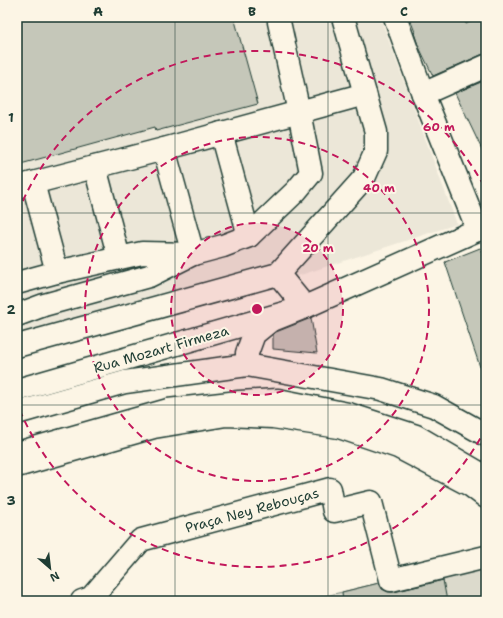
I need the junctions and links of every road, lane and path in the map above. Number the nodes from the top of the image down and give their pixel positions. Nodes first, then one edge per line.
1 (343, 17) edge
2 (395, 17) edge
3 (279, 22) dead end
4 (486, 66) edge
5 (365, 94) junction
6 (423, 94) junction
7 (300, 112) junction
8 (221, 133) junction
9 (164, 149) junction
10 (95, 166) junction
11 (25, 185) edge
12 (482, 228) edge
13 (249, 236) junction
14 (193, 254) junction
15 (119, 258) junction
16 (57, 272) junction
17 (278, 274) junction
18 (17, 283) edge
19 (305, 307) junction
20 (17, 315) edge
21 (17, 346) edge
22 (247, 365) junction
23 (17, 390) edge
24 (17, 413) edge
25 (486, 435) edge
26 (17, 453) edge
27 (17, 466) edge
28 (486, 476) edge
29 (486, 497) edge
30 (486, 557) edge
31 (82, 601) edge

1 - 5 street
2 - 6 street
3 - 7 street
4 - 6 street
5 - 7 street
5 - 17 street
6 - 12 street
7 - 8 street
7 - 13 street
8 - 9 street
8 - 13 street
9 - 10 street
9 - 14 street
10 - 11 street
10 - 15 street
11 - 16 street
12 - 19 street, Rua Mozart Firmeza
13 - 14 street
14 - 15 street
14 - 20 street
15 - 16 street
16 - 18 street
17 - 19 street
17 - 21 street
19 - 22 street, Rua Mozart Firmeza
19 - 23 street, Rua Mozart Firmeza
22 - 24 street
22 - 25 street
26 - 28 street
27 - 29 street
30 - 31 street, Praça Ney Rebouças

